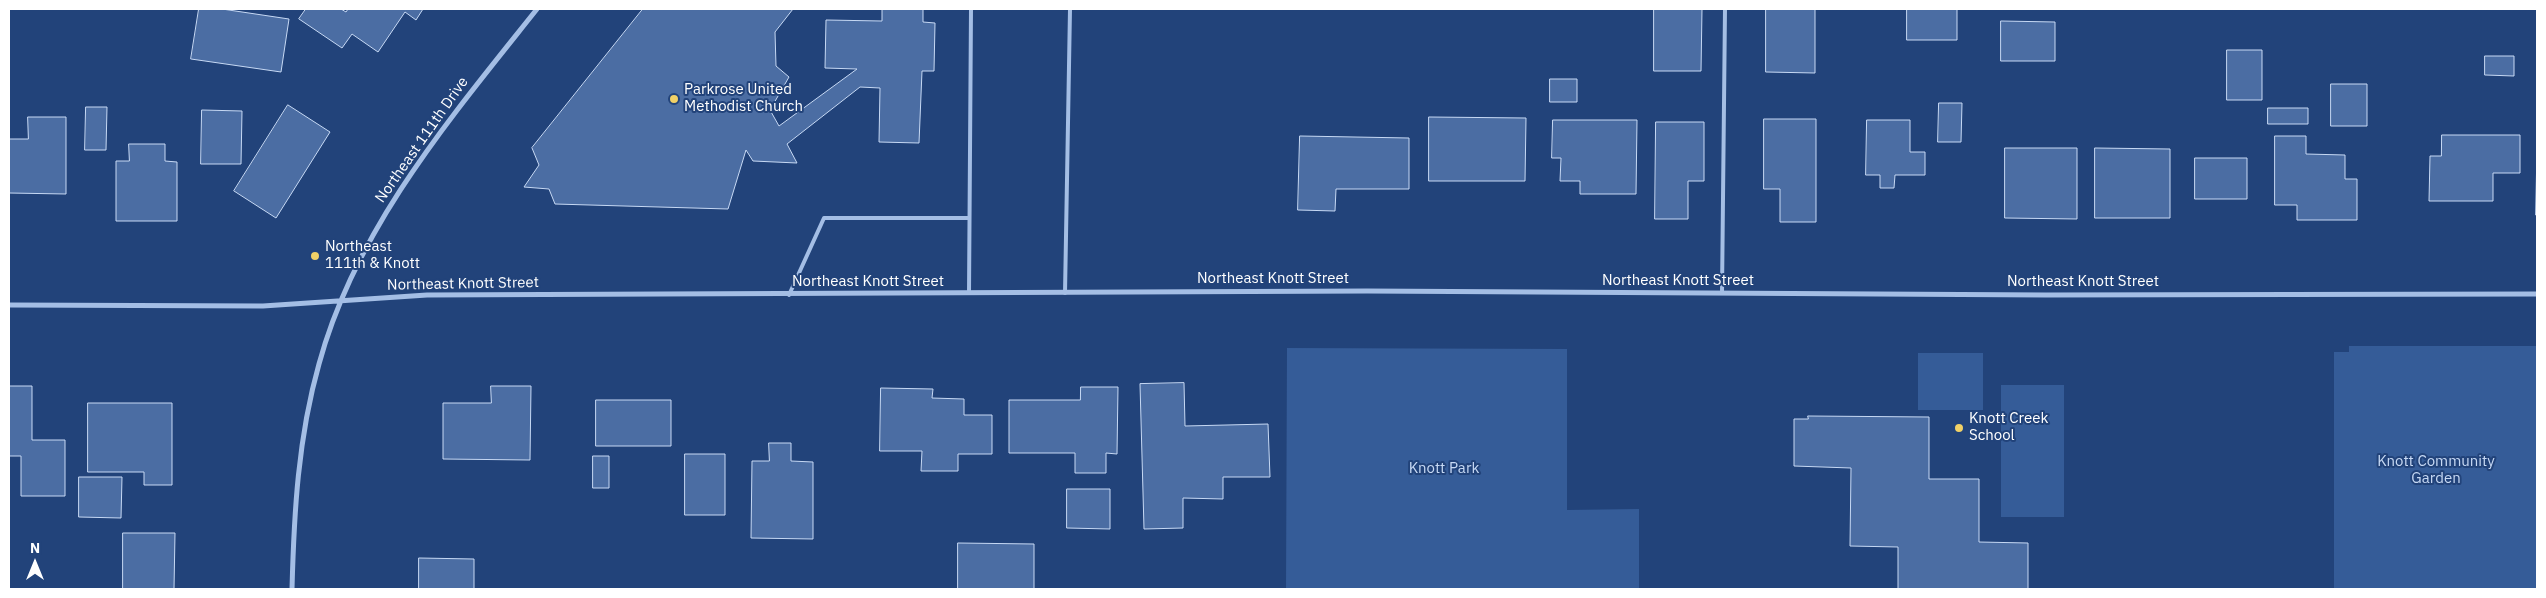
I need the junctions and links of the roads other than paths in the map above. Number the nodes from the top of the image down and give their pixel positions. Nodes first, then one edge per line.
1 (537, 9) edge
2 (971, 9) edge
3 (1070, 9) edge
4 (1725, 9) edge
5 (969, 218) junction
6 (969, 293) junction
7 (1066, 293) junction
8 (1722, 293) junction
9 (2537, 294) edge
10 (790, 295) junction
11 (341, 301) junction
12 (9, 305) edge
13 (292, 589) edge

1 - 11 street, Northeast 111th Drive
2 - 5 lane
3 - 7 lane
4 - 8 lane
5 - 6 lane
5 - 10 lane
6 - 7 street, Northeast Knott Street
6 - 10 street, Northeast Knott Street
7 - 8 street, Northeast Knott Street
8 - 9 street, Northeast Knott Street
10 - 11 street, Northeast Knott Street
11 - 12 street, Northeast Knott Street
11 - 13 street, Northeast 111th Drive

